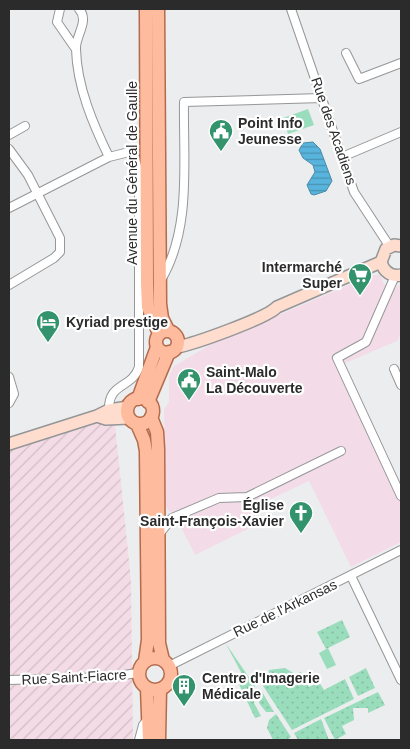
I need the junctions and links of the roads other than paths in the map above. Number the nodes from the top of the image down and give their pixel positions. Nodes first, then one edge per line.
1 (60, 9) edge
2 (79, 9) edge
3 (146, 9) edge
4 (158, 9) edge
5 (291, 9) edge
6 (75, 48) junction
7 (346, 53) dead end
8 (400, 66) edge
9 (322, 98) junction
10 (26, 126) dead end
11 (401, 132) edge
12 (9, 135) edge
13 (9, 149) edge
14 (342, 157) junction
15 (109, 158) junction
16 (38, 194) junction
17 (9, 208) edge
18 (396, 246) edge
19 (381, 262) junction
20 (398, 275) edge
21 (160, 281) junction
22 (9, 286) edge
23 (168, 342) junction
24 (394, 369) dead end
25 (9, 377) edge
26 (401, 386) edge
27 (9, 402) edge
28 (109, 410) junction
29 (136, 410) junction
30 (97, 416) junction
31 (9, 444) edge
32 (342, 451) dead end
33 (401, 496) edge
34 (159, 509) junction
35 (168, 520) junction
36 (159, 535) junction
37 (401, 550) edge
38 (350, 576) junction
39 (145, 661) junction
40 (166, 663) junction
41 (138, 673) junction
42 (9, 680) edge
43 (401, 680) edge
44 (154, 689) junction
45 (149, 719) junction
46 (139, 740) edge
47 (149, 740) edge
48 (159, 740) edge

1 - 6 street
2 - 6 street
3 - 23 main road, Avenue du Général de Gaulle
4 - 21 main road, Avenue du Général de Gaulle
5 - 9 street, Rue des Acadiens
6 - 15 street
7 - 8 street
9 - 14 street, Rue des Acadiens
9 - 21 street
10 - 12 street
11 - 14 street
13 - 16 street
14 - 18 street, Rue des Acadiens
15 - 16 street
15 - 28 street
16 - 17 street
16 - 22 street
18 - 19 street
19 - 20 street
19 - 23 street
20 - 33 street
21 - 23 main road, Avenue du Général de Gaulle
23 - 29 main road
24 - 26 street
25 - 27 street
28 - 29 street
28 - 30 street
29 - 30 street
29 - 34 main road
29 - 39 main road
30 - 31 street
32 - 35 street
34 - 35 street
34 - 36 main road
35 - 36 street
36 - 40 main road
37 - 38 street, Rue de l'Arkansas
38 - 40 street, Rue de l'Arkansas
38 - 43 street
39 - 40 main road
39 - 41 main road
40 - 44 main road
41 - 42 street, Rue Saint-Fiacre
41 - 44 main road
44 - 45 main road
44 - 48 main road
45 - 46 street
45 - 47 main road

